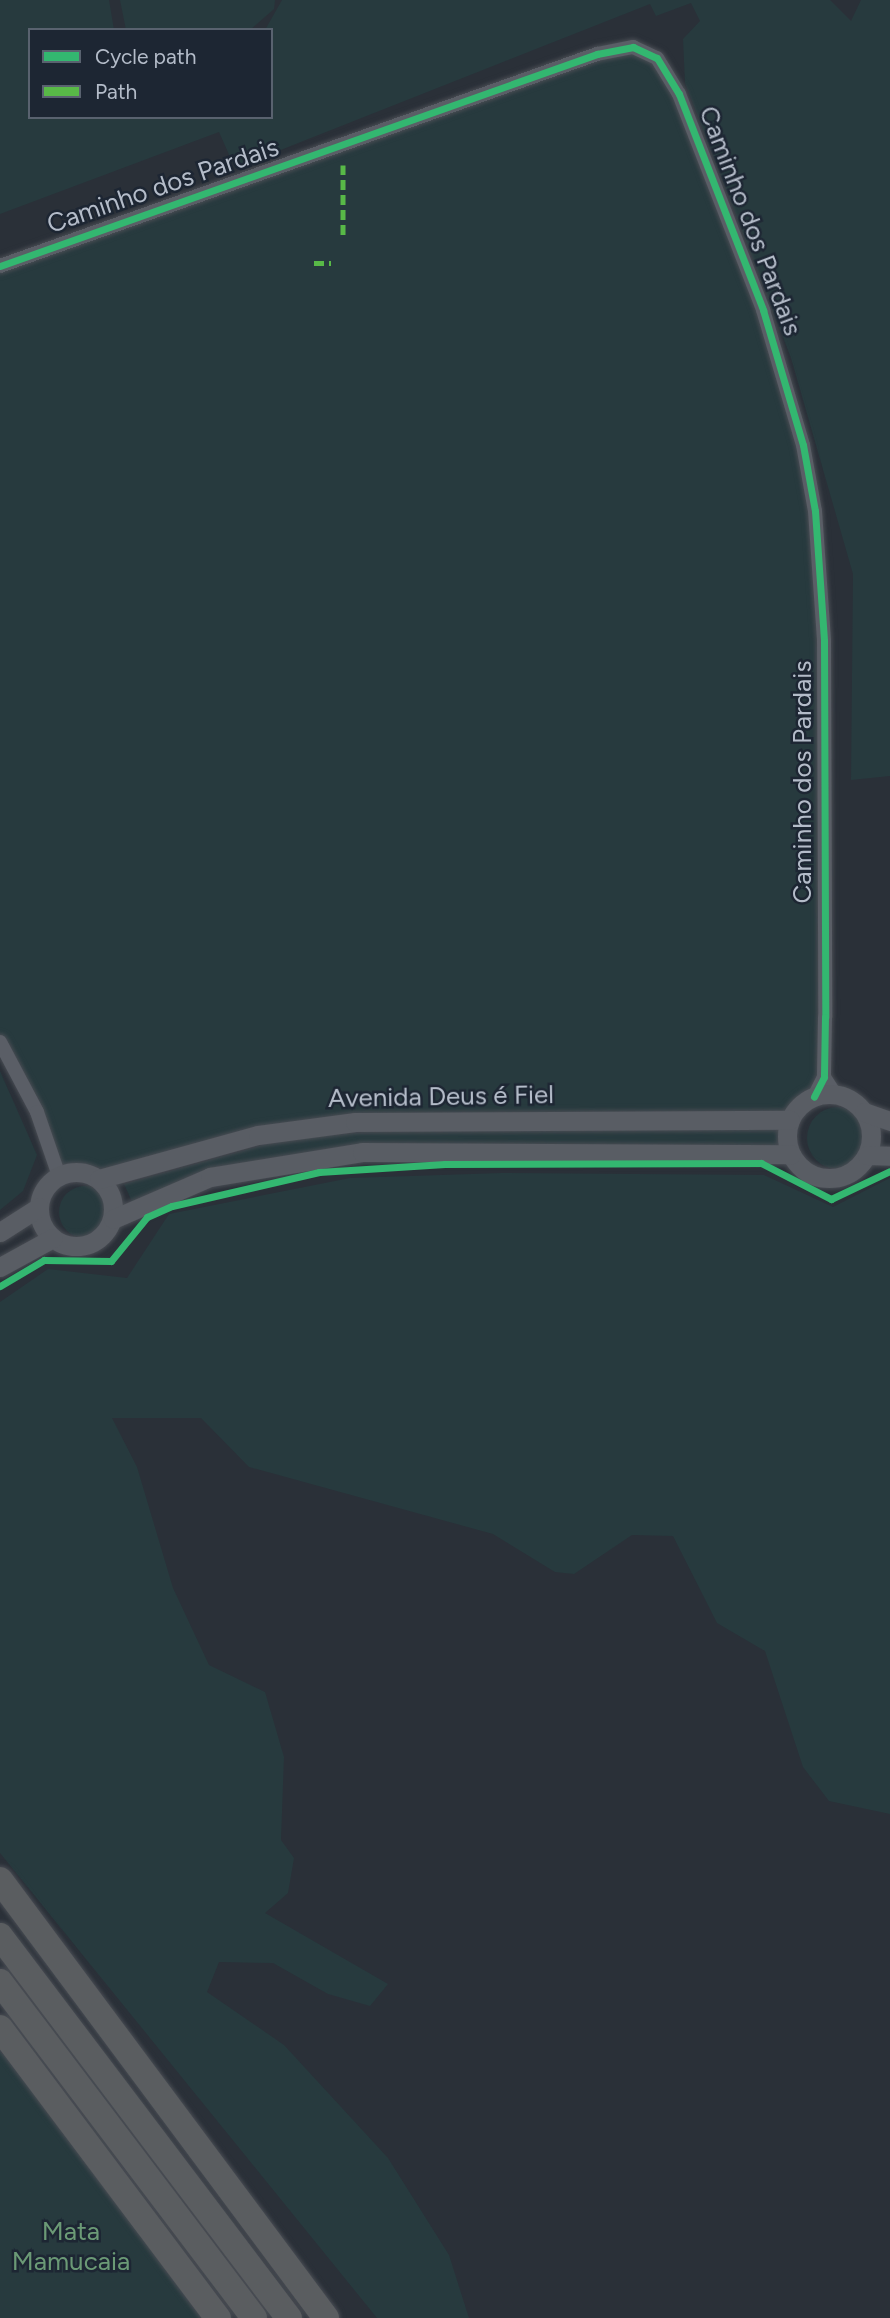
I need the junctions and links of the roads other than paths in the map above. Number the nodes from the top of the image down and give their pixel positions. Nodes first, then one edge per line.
1 (0, 266) edge
2 (0, 1042) edge
3 (824, 1077) junction
4 (835, 1094) junction
5 (814, 1097) junction
6 (864, 1112) junction
7 (790, 1120) junction
8 (890, 1121) edge
9 (791, 1154) junction
10 (867, 1155) junction
11 (890, 1156) edge
12 (59, 1176) junction
13 (99, 1180) junction
14 (38, 1207) junction
15 (113, 1219) junction
16 (0, 1232) edge
17 (53, 1238) junction
18 (0, 1267) edge
19 (0, 1880) edge
20 (0, 1936) edge
21 (0, 1982) edge
22 (0, 2028) edge
23 (218, 2318) edge
24 (254, 2318) edge
25 (289, 2318) edge
26 (326, 2318) edge

1 - 3 street, Caminho dos Pardais
2 - 12 street
3 - 4 street
3 - 5 street, Caminho dos Pardais
4 - 5 main road
4 - 6 main road
5 - 7 main road
6 - 8 main road
6 - 10 main road
7 - 9 main road
7 - 13 main road, Avenida Deus é Fiel
9 - 10 main road
9 - 15 main road, Avenida Deus é Fiel
10 - 11 main road
12 - 13 main road
12 - 14 main road
13 - 15 main road
14 - 16 main road
14 - 17 main road
15 - 17 main road
17 - 18 main road
19 - 26 highway
20 - 25 highway
21 - 24 highway
22 - 23 highway

